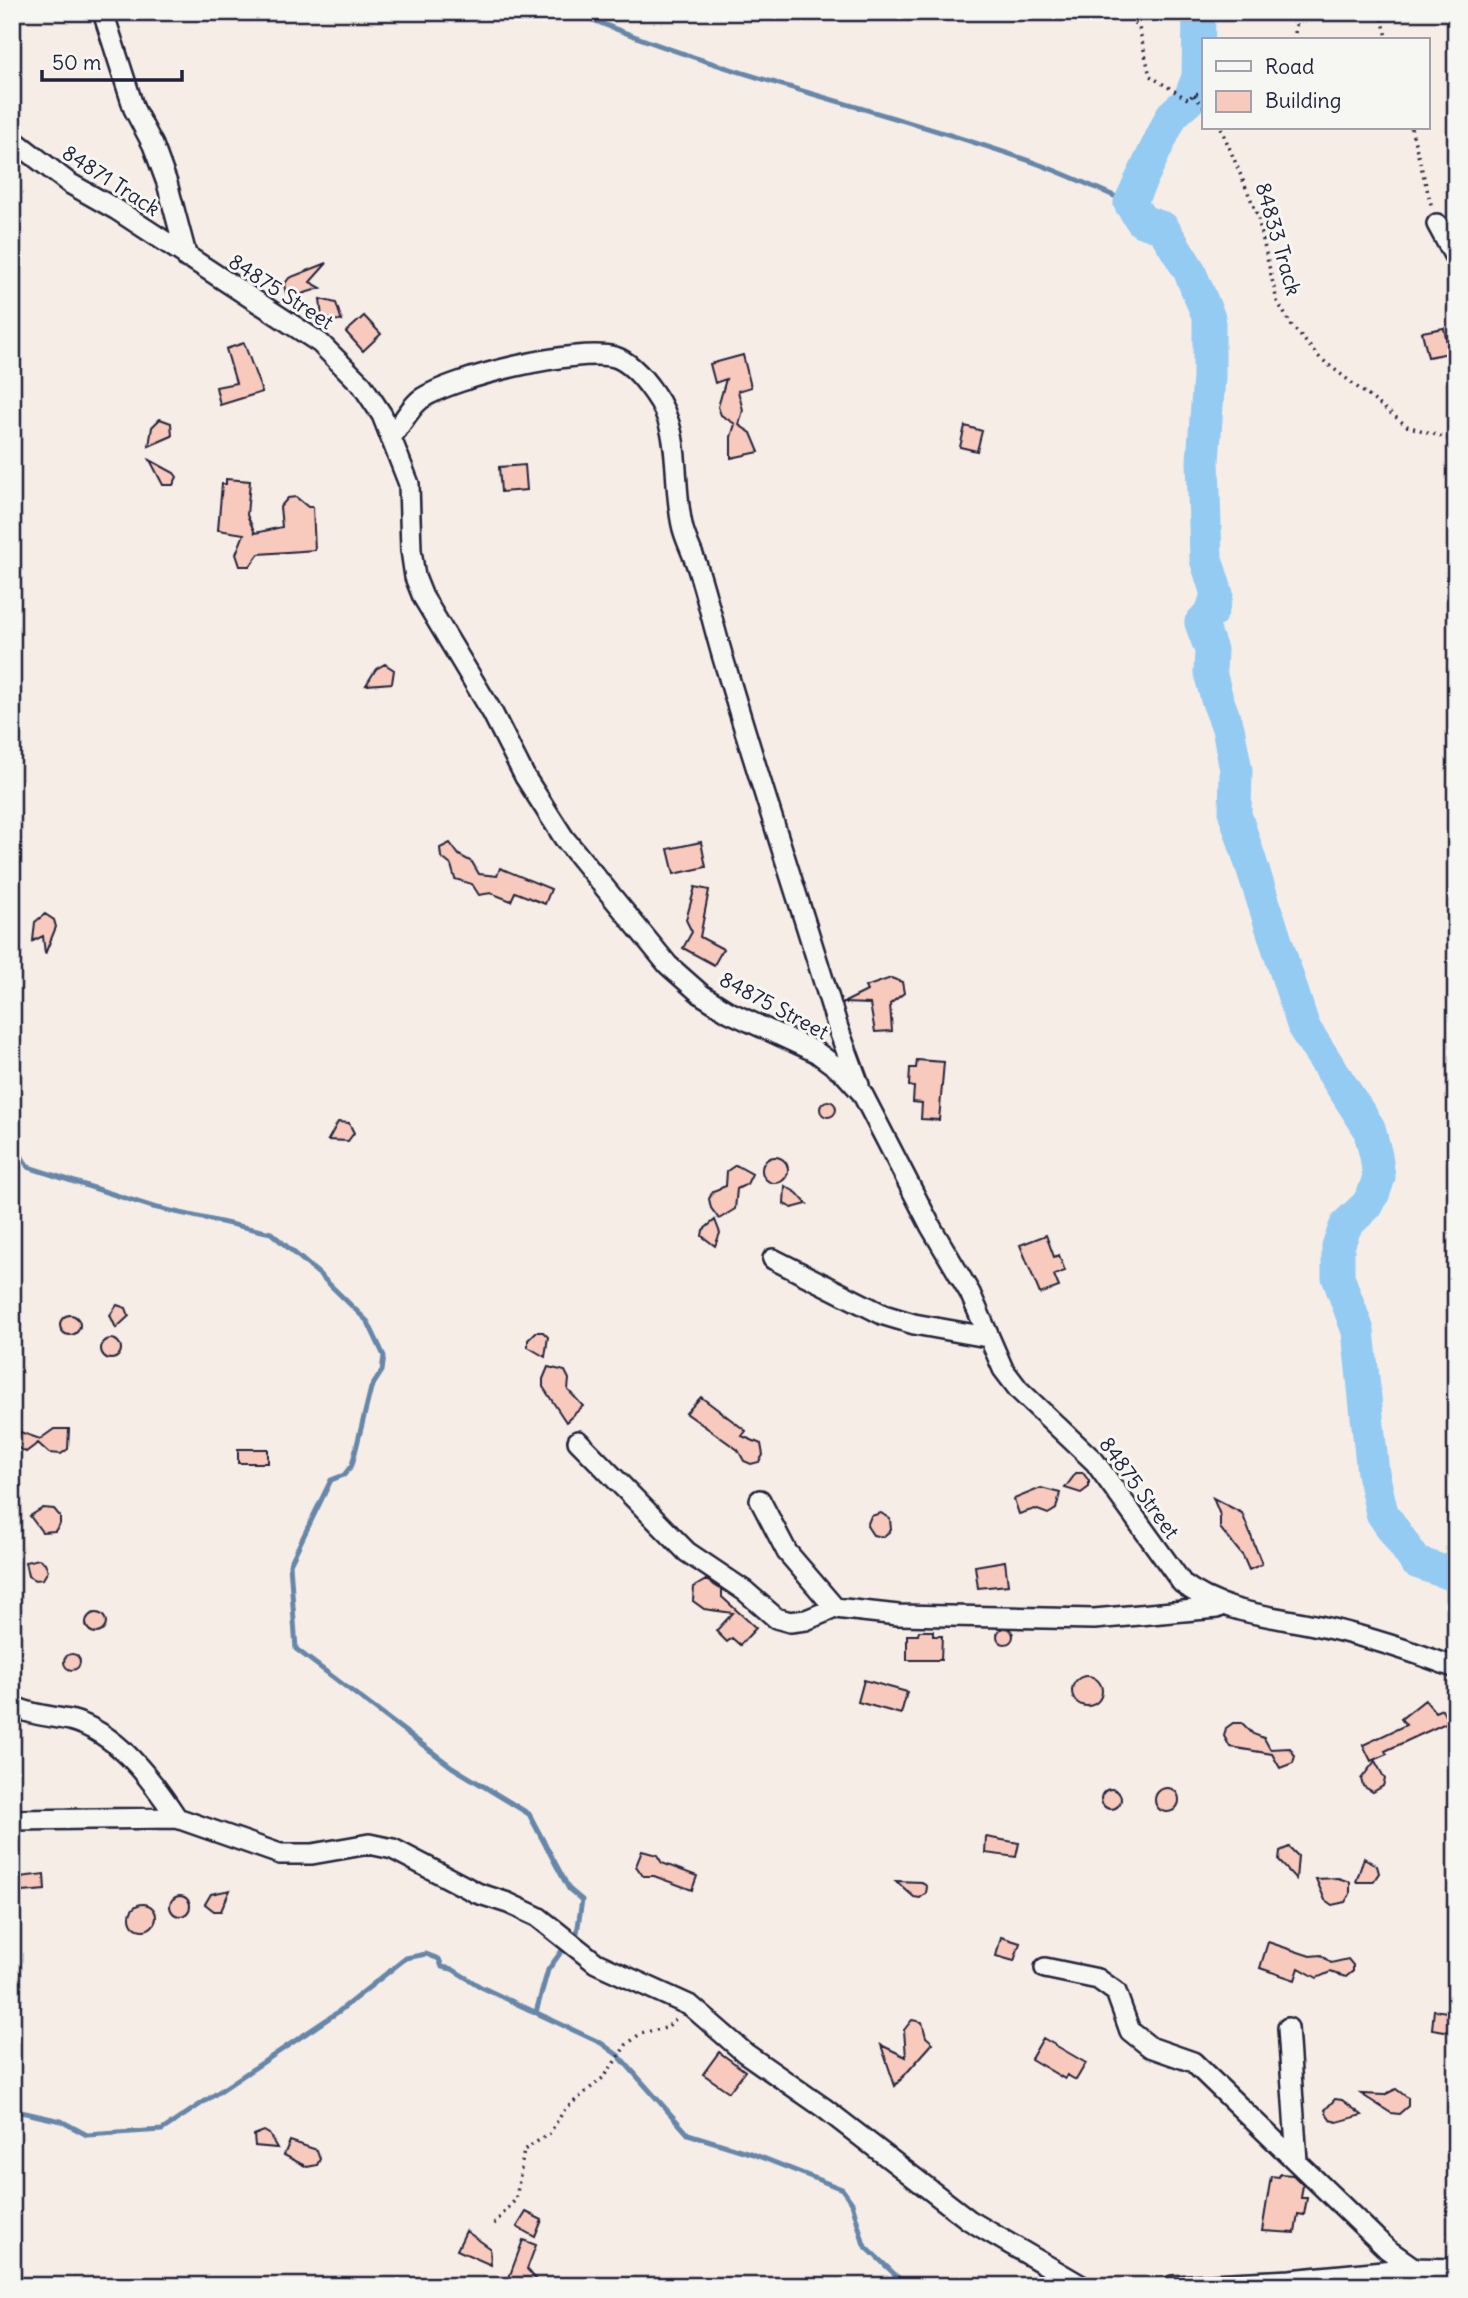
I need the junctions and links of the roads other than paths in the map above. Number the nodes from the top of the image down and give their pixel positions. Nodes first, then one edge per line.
1 (103, 12) edge
2 (12, 139) edge
3 (1437, 223) road end
4 (187, 258) junction
5 (1456, 259) edge
6 (392, 436) junction
7 (862, 1093) junction
8 (773, 1259) dead end
9 (987, 1337) junction
10 (578, 1441) dead end
11 (760, 1500) dead end
12 (835, 1608) junction
13 (1225, 1608) junction
14 (1456, 1668) edge
15 (12, 1706) edge
16 (177, 1818) junction
17 (12, 1820) edge
18 (1045, 1968) dead end
19 (1288, 2028) dead end
20 (1297, 2161) junction
21 (1414, 2268) junction
22 (1456, 2269) edge
23 (1082, 2286) edge
24 (1174, 2286) edge

1 - 4 street
2 - 4 street, 84871 Track
3 - 5 street
4 - 6 street, 84875 Street
6 - 7 street, 84875 Street
6 - 7 street
7 - 9 street, 84875 Street
8 - 9 street
9 - 13 street, 84875 Street
10 - 12 street
11 - 12 street
12 - 13 street
13 - 14 street, 84875 Street
15 - 16 street
16 - 17 street
16 - 23 street
18 - 20 street
19 - 20 street
20 - 21 street
21 - 22 street
21 - 24 street

